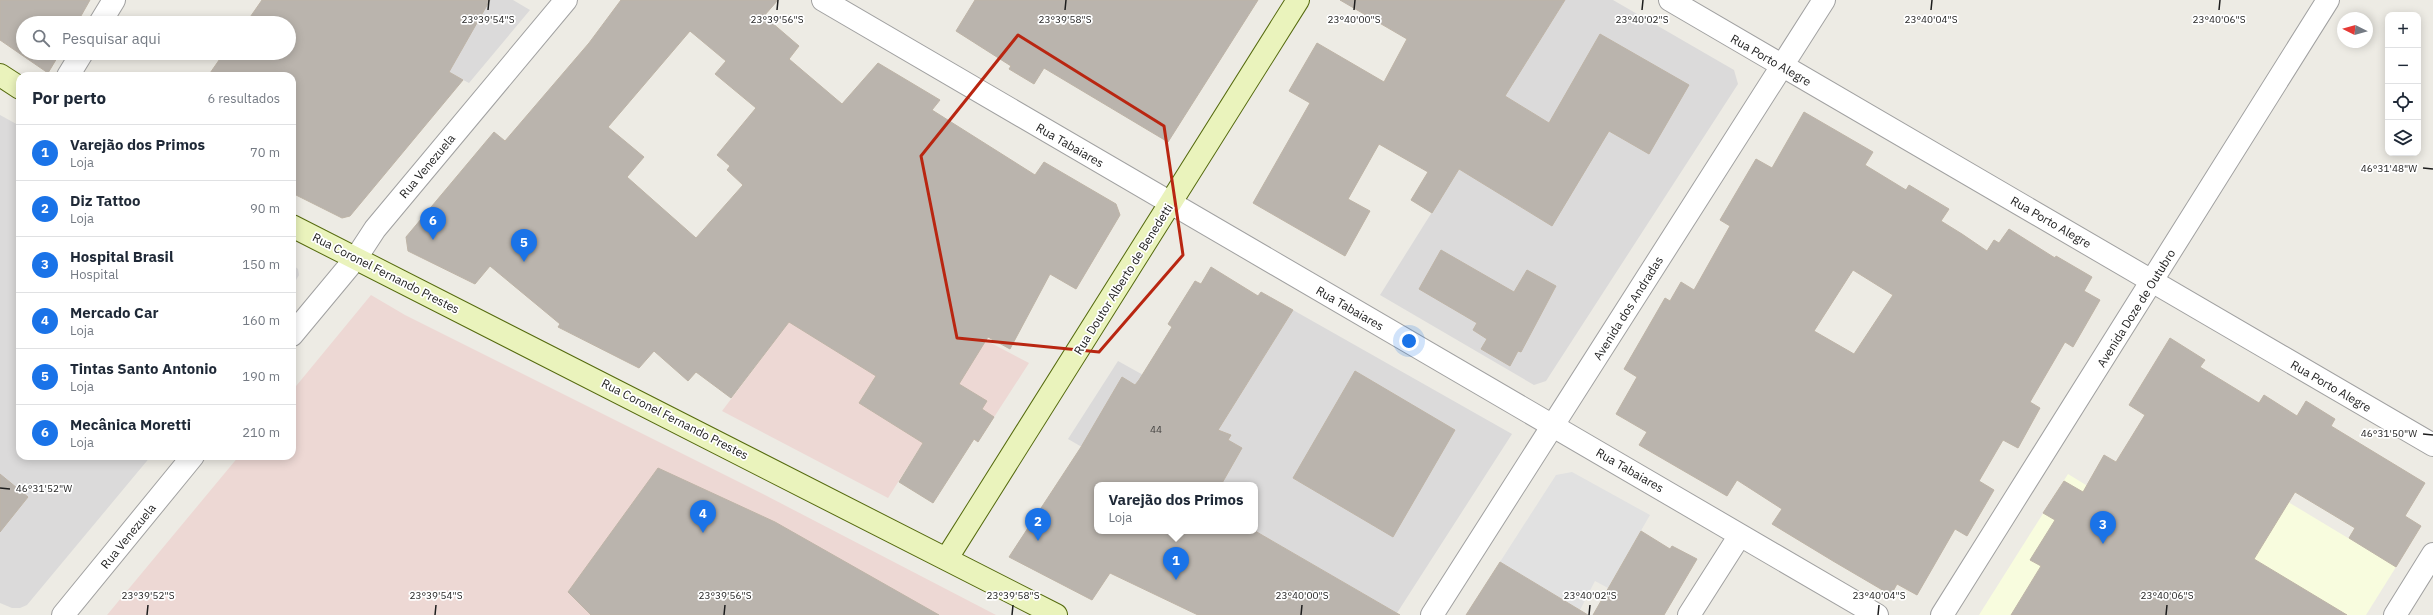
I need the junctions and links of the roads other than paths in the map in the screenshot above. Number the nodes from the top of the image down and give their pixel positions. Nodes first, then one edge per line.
1 (114, 0) edge
2 (566, 0) edge
3 (823, 0) edge
4 (1298, 0) edge
5 (1670, 0) edge
6 (1824, 0) edge
7 (2328, 0) edge
8 (104, 16) edge
9 (78, 60) edge
10 (1782, 66) junction
11 (70, 72) edge
12 (0, 75) edge
13 (16, 85) edge
14 (1170, 204) junction
15 (296, 228) edge
16 (356, 258) junction
17 (2153, 282) junction
18 (296, 330) edge
19 (1553, 425) junction
20 (2433, 445) edge
21 (190, 460) edge
22 (1740, 535) junction
23 (2433, 554) edge
24 (947, 558) junction
25 (63, 615) edge
26 (1056, 615) edge
27 (1432, 615) edge
28 (1689, 615) edge
29 (1877, 615) edge
30 (1942, 615) edge
31 (2395, 615) edge

1 - 8 street
2 - 16 street, Rua Venezuela
3 - 14 street, Rua Tabaiares
4 - 14 main road, Rua Doutor Alberto de Benedetti
5 - 10 street, Rua Porto Alegre
6 - 10 street, Avenida dos Andradas
7 - 17 street, Avenida Doze de Outubro
9 - 11 street
10 - 17 street, Rua Porto Alegre
10 - 19 street, Avenida dos Andradas
12 - 13 main road
14 - 19 street, Rua Tabaiares
14 - 24 main road, Rua Doutor Alberto de Benedetti
15 - 16 main road, Rua Coronel Fernando Prestes
16 - 18 street, Rua Venezuela
16 - 24 main road, Rua Coronel Fernando Prestes
17 - 20 street, Rua Porto Alegre
17 - 30 street, Avenida Doze de Outubro
19 - 22 street, Rua Tabaiares
19 - 27 street, Avenida dos Andradas
21 - 25 street, Rua Venezuela
22 - 28 street
22 - 29 street, Rua Tabaiares
23 - 31 street
24 - 26 main road, Rua Coronel Fernando Prestes

